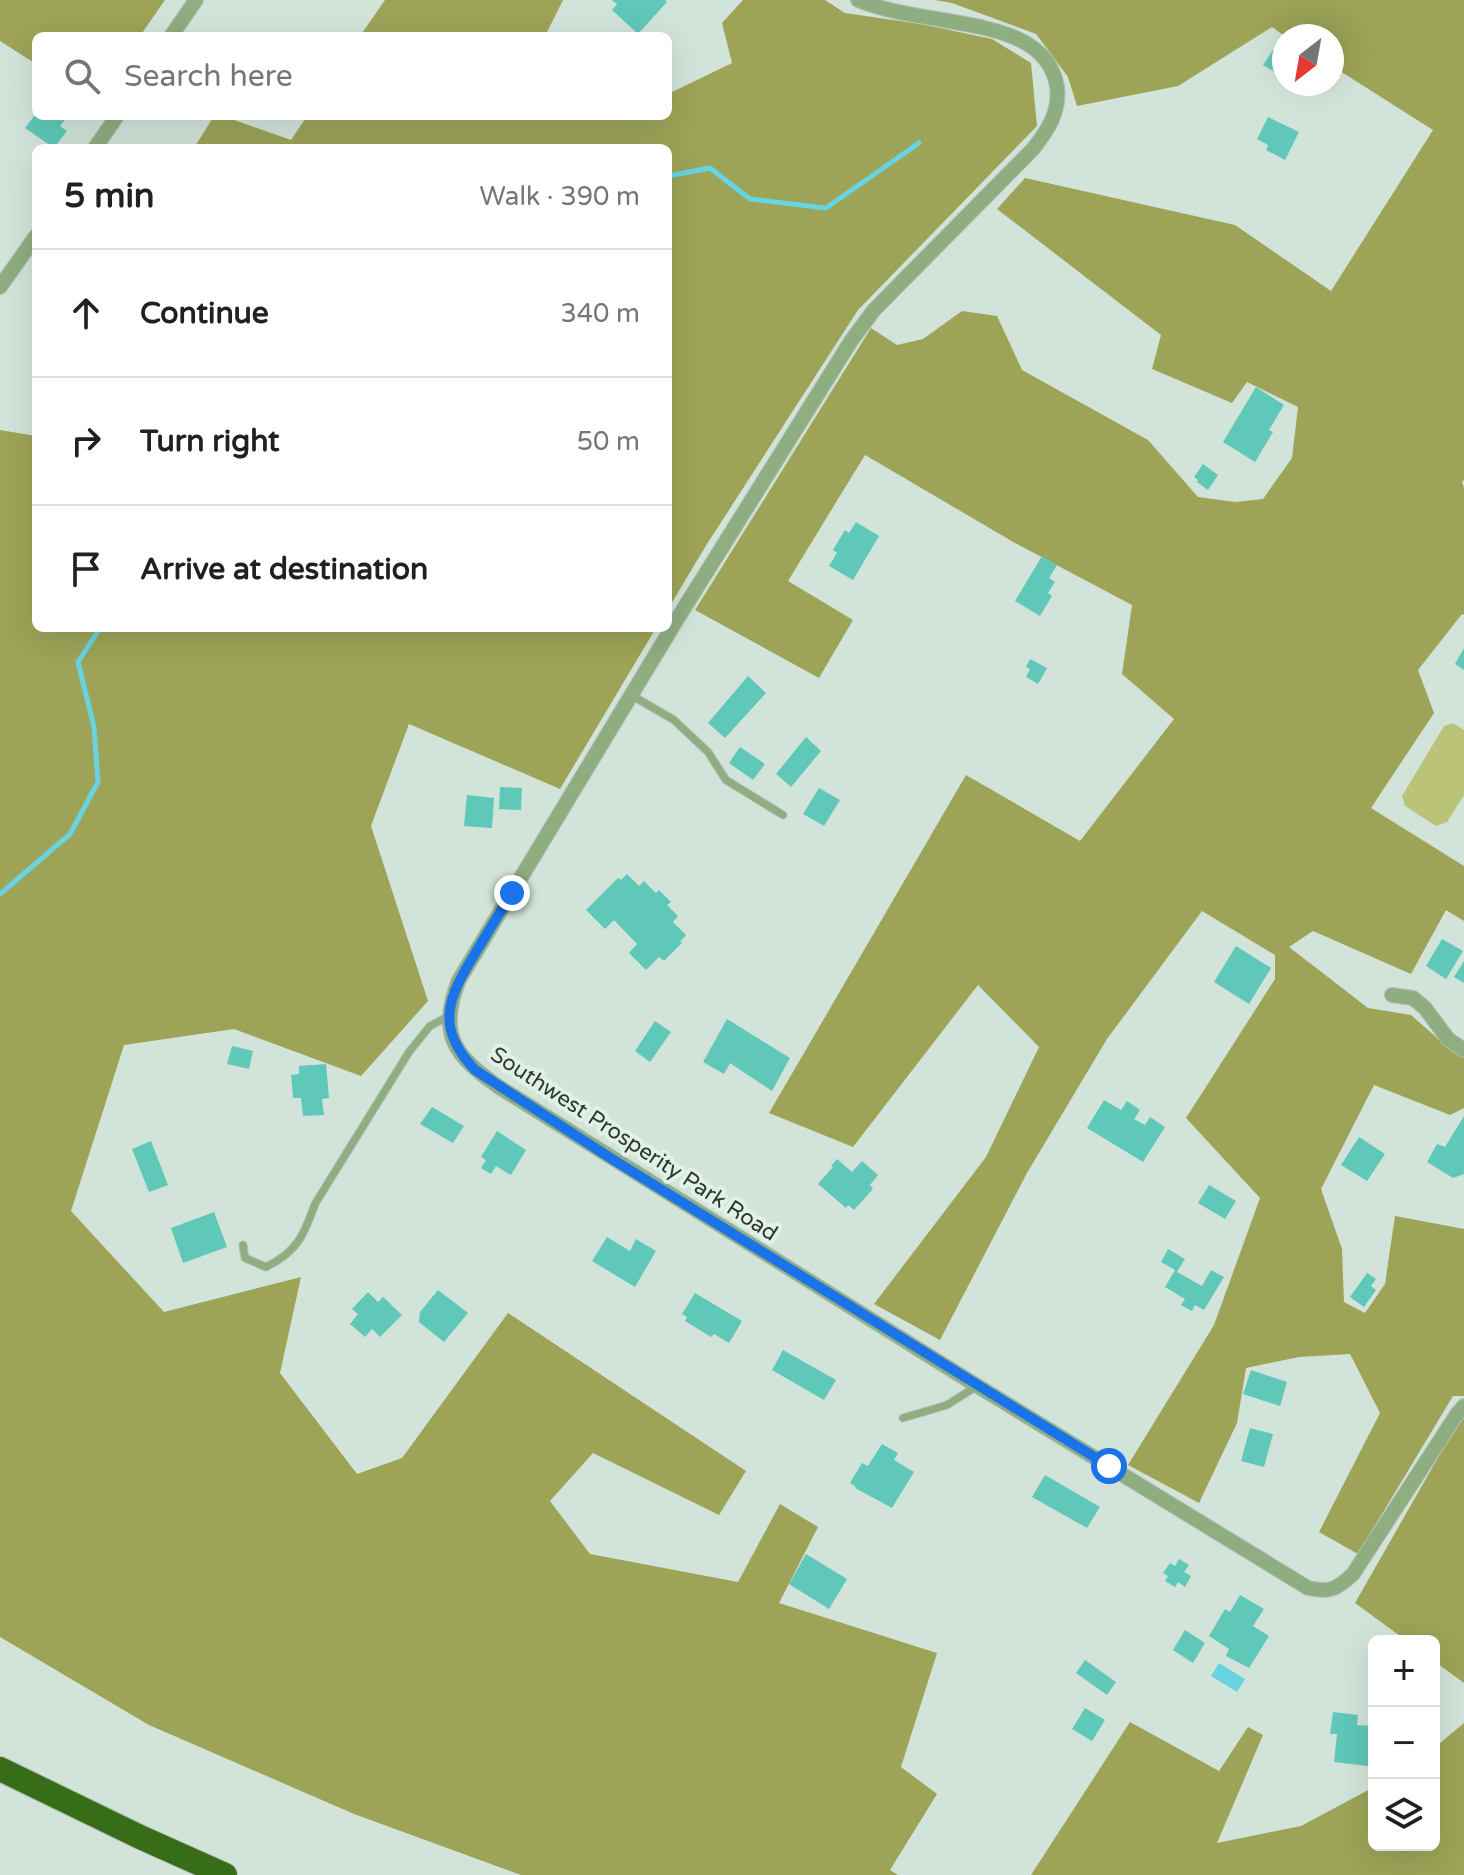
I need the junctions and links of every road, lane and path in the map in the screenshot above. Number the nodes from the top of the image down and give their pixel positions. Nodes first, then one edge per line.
1 (196, 0) edge
2 (858, 0) edge
3 (174, 32) edge
4 (114, 120) edge
5 (98, 144) edge
6 (32, 242) edge
7 (0, 287) edge
8 (672, 629) edge
9 (670, 632) edge
10 (631, 695) junction
11 (783, 815) dead end
12 (1392, 995) dead end
13 (449, 1016) junction
14 (1464, 1050) edge
15 (243, 1245) dead end
16 (977, 1386) junction
17 (1464, 1406) edge
18 (903, 1418) dead end
19 (0, 1769) edge
20 (225, 1875) edge

1 - 3 street
2 - 8 street
4 - 5 street
6 - 7 street
9 - 10 street
10 - 11 lane
10 - 13 street
12 - 14 street
13 - 15 lane
13 - 16 street, Southwest Prosperity Park Road
16 - 17 street, Southwest Prosperity Park Road
16 - 18 lane
19 - 20 highway

